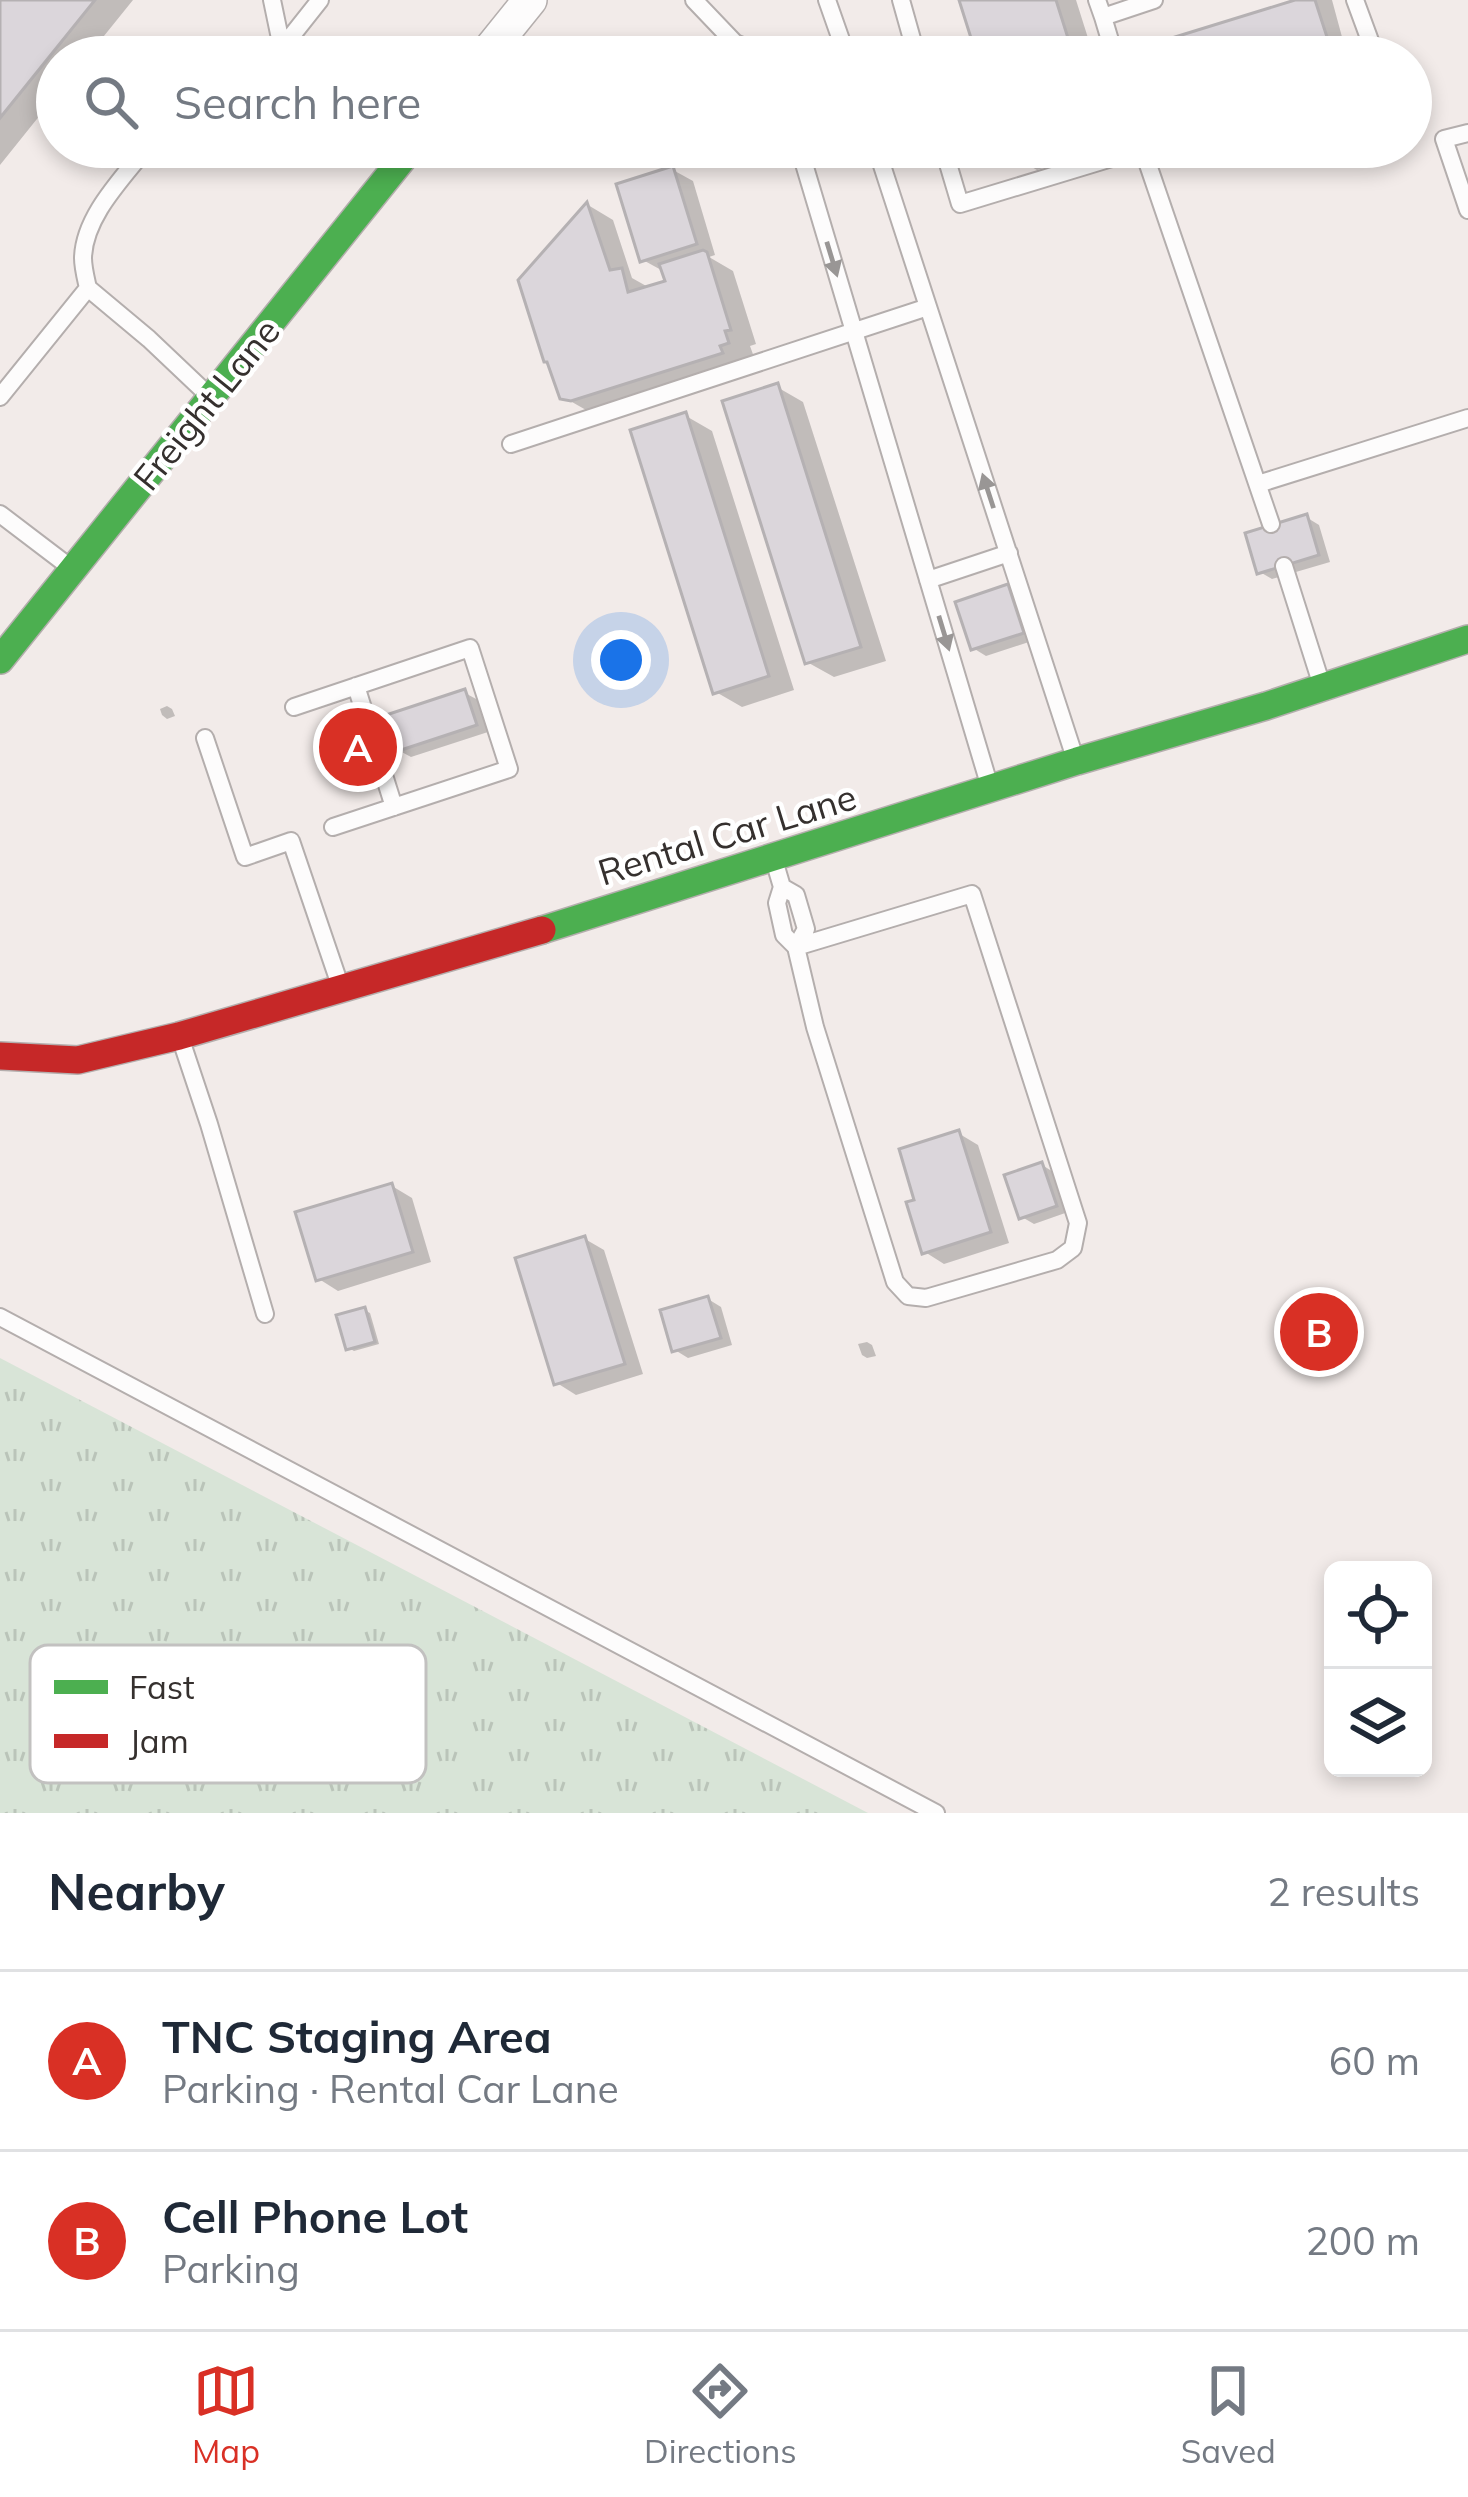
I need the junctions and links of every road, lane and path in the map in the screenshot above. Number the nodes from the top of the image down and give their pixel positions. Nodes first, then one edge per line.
1 (272, 0) edge
2 (320, 0) edge
3 (530, 0) edge
4 (694, 0) edge
5 (827, 0) edge
6 (901, 0) edge
7 (1154, 0) edge
8 (1355, 0) edge
9 (1100, 9) edge
10 (282, 36) edge
11 (297, 36) edge
12 (501, 36) edge
13 (728, 36) edge
14 (840, 36) edge
15 (911, 36) edge
16 (1368, 36) edge
17 (1468, 133) edge
18 (131, 168) edge
19 (392, 168) edge
20 (805, 168) edge
21 (883, 168) edge
22 (950, 168) edge
23 (1078, 168) edge
24 (1151, 168) edge
25 (1468, 210) edge
26 (88, 288) junction
27 (928, 307) junction
28 (854, 330) junction
29 (0, 397) edge
30 (211, 398) junction
31 (1468, 418) edge
32 (511, 444) dead end
33 (1258, 484) junction
34 (0, 514) edge
35 (1271, 524) dead end
36 (1009, 553) junction
37 (1284, 566) dead end
38 (73, 569) junction
39 (928, 580) junction
40 (1468, 639) edge
41 (0, 660) edge
42 (356, 686) junction
43 (1322, 687) junction
44 (294, 707) dead end
45 (205, 738) dead end
46 (1077, 761) junction
47 (991, 788) junction
48 (394, 807) junction
49 (332, 827) dead end
50 (773, 856) junction
51 (796, 947) junction
52 (341, 989) junction
53 (179, 1036) junction
54 (0, 1056) edge
55 (266, 1314) dead end
56 (0, 1317) edge
57 (936, 1813) edge

1 - 10 lane
2 - 11 lane
3 - 12 street
4 - 13 lane
5 - 14 lane
6 - 15 lane
7 - 9 lane
8 - 16 lane
17 - 25 lane
18 - 26 lane
19 - 30 street, Freight Lane
20 -> 28 lane
21 - 27 lane
22 - 23 lane
24 - 33 lane
26 - 29 lane
26 - 30 lane
27 - 28 lane
36 -> 27 lane
28 - 32 lane
28 - 39 lane
30 - 38 street, Freight Lane
31 - 33 lane
33 - 35 lane
34 - 38 lane
36 - 39 lane
36 - 46 lane
37 - 43 lane
38 - 41 street, Freight Lane
39 -> 47 lane
40 - 43 street, Rental Car Lane
42 - 44 lane
42 - 48 lane
42 - 48 lane
43 - 46 street, Rental Car Lane
45 - 52 lane
46 - 47 street, Rental Car Lane
47 - 50 street, Rental Car Lane
48 - 49 lane
50 - 51 lane
50 - 52 street, Rental Car Lane
51 - 51 lane
52 - 53 street, Rental Car Lane
53 - 54 street, Rental Car Lane
53 - 55 lane
56 - 57 lane

